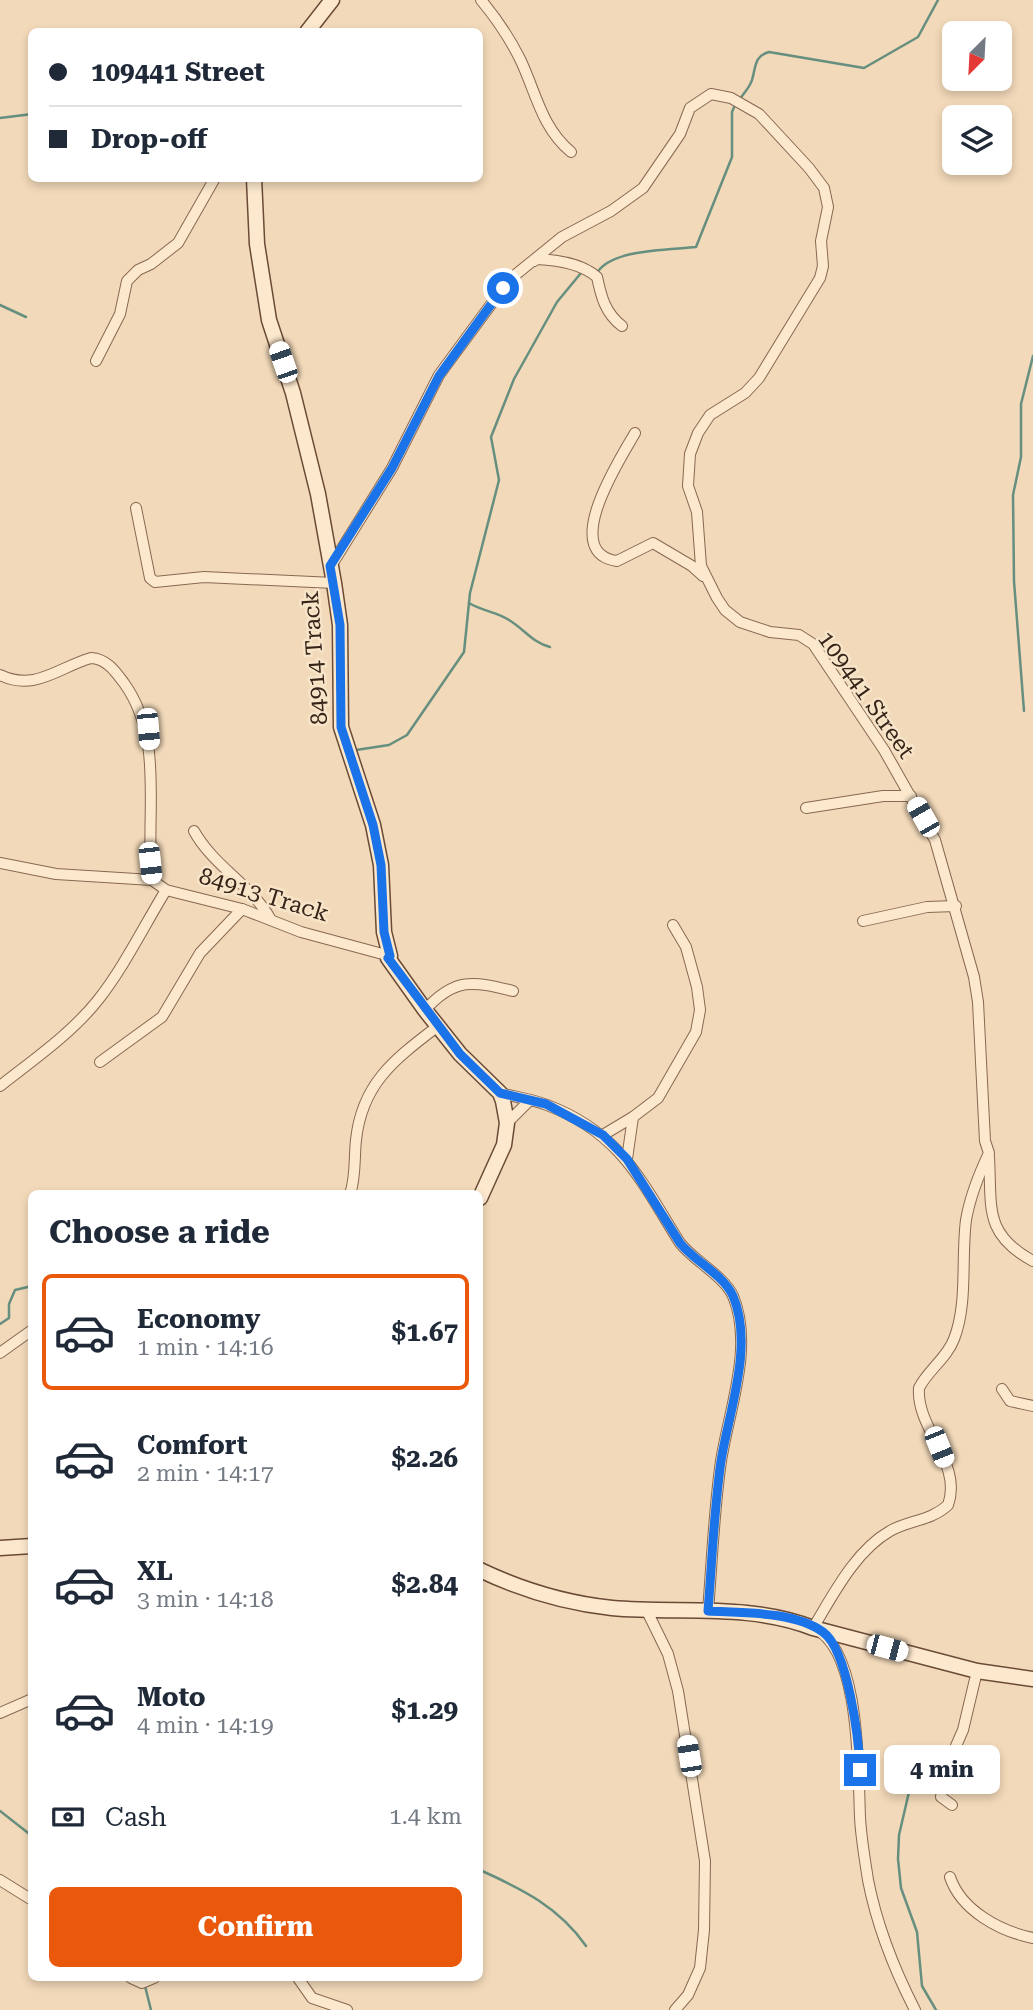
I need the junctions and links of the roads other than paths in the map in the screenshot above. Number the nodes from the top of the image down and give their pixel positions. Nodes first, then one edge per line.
1 (332, 0) edge
2 (481, 0) edge
3 (310, 28) edge
4 (571, 152) dead end
5 (213, 182) edge
6 (254, 182) edge
7 (529, 265) junction
8 (622, 326) dead end
9 (96, 362) dead end
10 (635, 433) dead end
11 (136, 508) dead end
12 (330, 566) junction
13 (704, 576) junction
14 (334, 583) junction
15 (0, 675) edge
16 (911, 796) junction
17 (806, 808) dead end
18 (194, 831) dead end
19 (2, 863) edge
20 (152, 880) junction
21 (166, 890) junction
22 (956, 906) junction
23 (242, 909) junction
24 (271, 920) junction
25 (863, 921) dead end
26 (673, 925) dead end
27 (391, 961) junction
28 (513, 991) dead end
29 (425, 1010) junction
30 (439, 1026) junction
31 (100, 1062) dead end
32 (0, 1086) edge
33 (500, 1093) junction
34 (530, 1100) junction
35 (633, 1117) junction
36 (507, 1123) junction
37 (603, 1135) junction
38 (989, 1153) junction
39 (627, 1159) junction
40 (350, 1190) edge
41 (483, 1192) edge
42 (1033, 1261) edge
43 (28, 1333) edge
44 (0, 1353) edge
45 (1002, 1389) dead end
46 (1033, 1406) edge
47 (28, 1546) edge
48 (0, 1548) edge
49 (483, 1571) edge
50 (646, 1609) junction
51 (708, 1611) junction
52 (813, 1628) junction
53 (977, 1671) junction
54 (1033, 1679) edge
55 (28, 1701) edge
56 (0, 1713) edge
57 (952, 1805) dead end
58 (950, 1877) dead end
59 (0, 1880) edge
60 (28, 1898) edge
61 (1033, 1938) edge
62 (300, 1981) edge
63 (347, 2010) edge
64 (675, 2010) edge
65 (915, 2010) edge

1 - 3 street
2 - 4 street
5 - 9 street
6 - 12 street, 84914 Track
7 - 8 street
7 - 12 street, 109441 Street
7 - 13 street, 109441 Street
10 - 13 street
11 - 14 street
12 - 14 street, 84914 Track
13 - 16 street, 109441 Street
14 - 27 street, 84914 Track
15 - 20 street
16 - 17 street
16 - 22 street, 109441 Street
18 - 24 street
19 - 20 street
20 - 21 street, 84913 Track
21 - 23 street, 84913 Track
21 - 32 street
22 - 25 street
22 - 38 street, 109441 Street
23 - 24 street, 84913 Track
23 - 31 street
24 - 27 street, 84913 Track
26 - 35 street
27 - 29 street
28 - 29 street
29 - 30 street
30 - 33 street
30 - 40 street
33 - 34 street
33 - 36 street
34 - 36 street
34 - 37 street
35 - 37 street
35 - 39 street
36 - 41 street
37 - 39 street
38 - 42 street, 109441 Street
38 - 52 street
39 - 51 street
43 - 44 street
45 - 46 street
47 - 48 street
49 - 50 street
50 - 51 street
50 - 64 street
51 - 52 street
52 - 53 street
52 - 65 street
53 - 54 street
53 - 57 street
55 - 56 street
58 - 61 street
59 - 60 street
62 - 63 street

